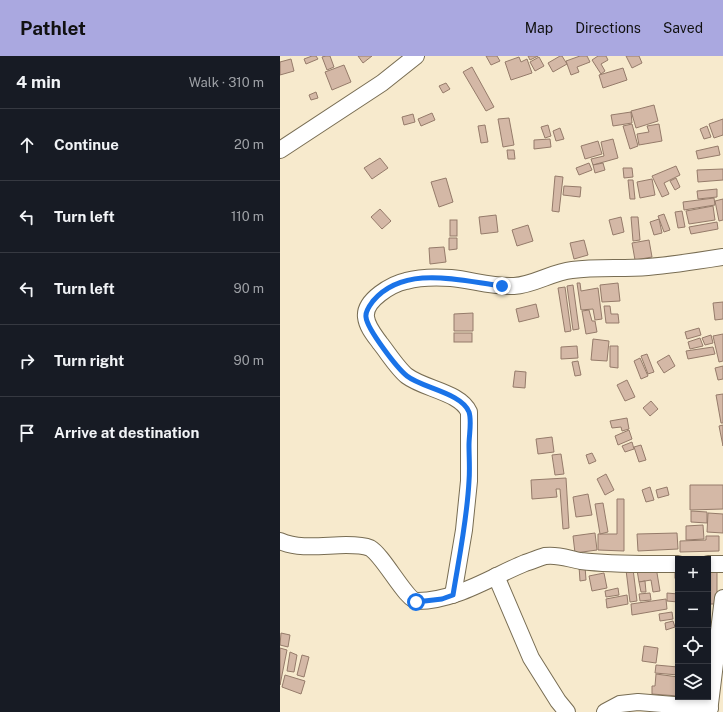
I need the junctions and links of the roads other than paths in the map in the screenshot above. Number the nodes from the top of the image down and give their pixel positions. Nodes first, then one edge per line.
1 (416, 56) edge
2 (280, 150) edge
3 (723, 258) edge
4 (280, 541) edge
5 (675, 564) edge
6 (711, 564) edge
7 (723, 564) edge
8 (496, 576) junction
9 (453, 595) junction
10 (723, 598) edge
11 (710, 710) edge
12 (567, 712) edge
13 (605, 712) edge

1 - 2 street
3 - 9 street
4 - 9 street
5 - 8 street
6 - 7 street
8 - 9 street
8 - 12 street
10 - 11 street
11 - 13 street

